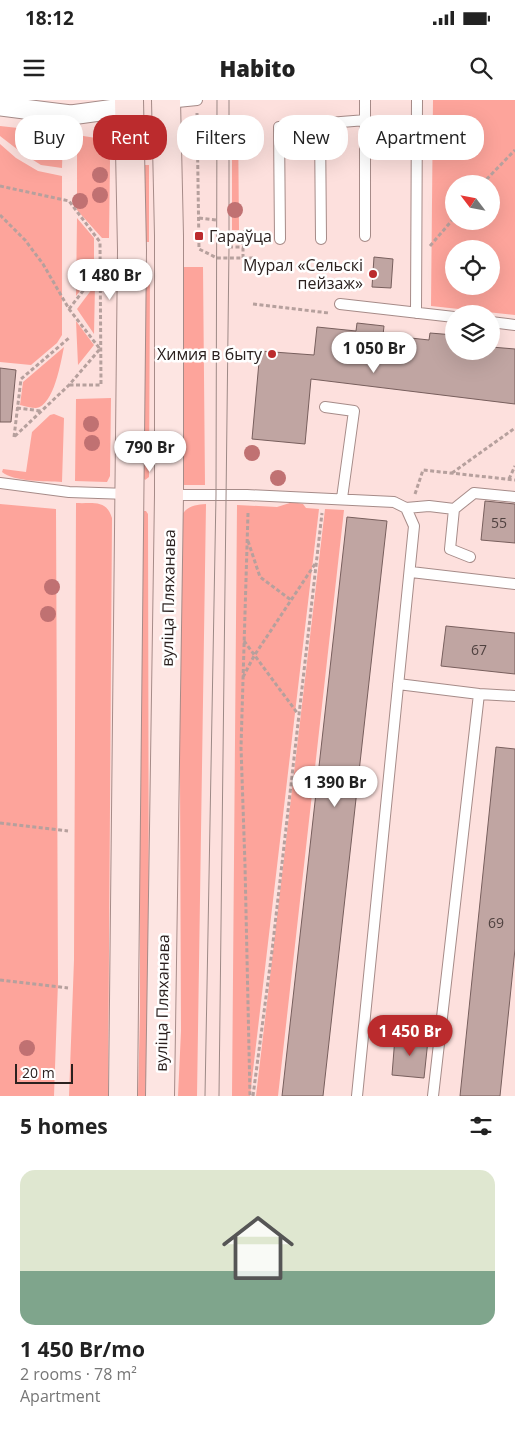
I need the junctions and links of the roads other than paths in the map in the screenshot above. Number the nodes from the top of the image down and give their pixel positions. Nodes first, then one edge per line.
1 (365, 100) edge
2 (417, 100) edge
3 (166, 102) edge
4 (129, 103) edge
5 (197, 105) edge
6 (0, 106) edge
7 (366, 115) edge
8 (279, 160) edge
9 (321, 160) edge
10 (366, 160) edge
11 (365, 236) dead end
12 (280, 239) dead end
13 (322, 239) dead end
14 (340, 304) dead end
15 (416, 313) junction
16 (445, 317) edge
17 (500, 323) edge
18 (515, 325) edge
19 (324, 407) dead end
20 (0, 483) edge
21 (130, 494) junction
22 (169, 495) junction
23 (515, 497) edge
24 (342, 498) junction
25 (406, 508) junction
26 (454, 509) junction
27 (470, 557) dead end
28 (410, 572) junction
29 (515, 584) edge
30 (398, 684) junction
31 (479, 694) junction
32 (515, 696) edge
33 (123, 1096) edge
34 (160, 1096) edge
35 (357, 1096) edge
36 (433, 1096) edge

1 - 7 lane
2 - 15 lane
3 - 4 main road
3 - 5 lane
3 - 22 main road, вуліца Пляханава
4 - 6 street
4 - 21 main road
8 - 12 lane
9 - 13 lane
10 - 11 lane
14 - 15 lane
15 - 16 lane
17 - 18 lane
19 - 24 lane
20 - 21 lane
21 - 22 main road
21 - 33 main road
22 - 24 lane
22 - 34 main road, вуліца Пляханава
23 - 26 lane
24 - 25 lane
25 - 26 lane
25 - 28 lane
26 - 27 lane
28 - 29 lane
28 - 30 lane
30 - 31 lane
30 - 35 lane
31 - 32 lane
31 - 36 lane

